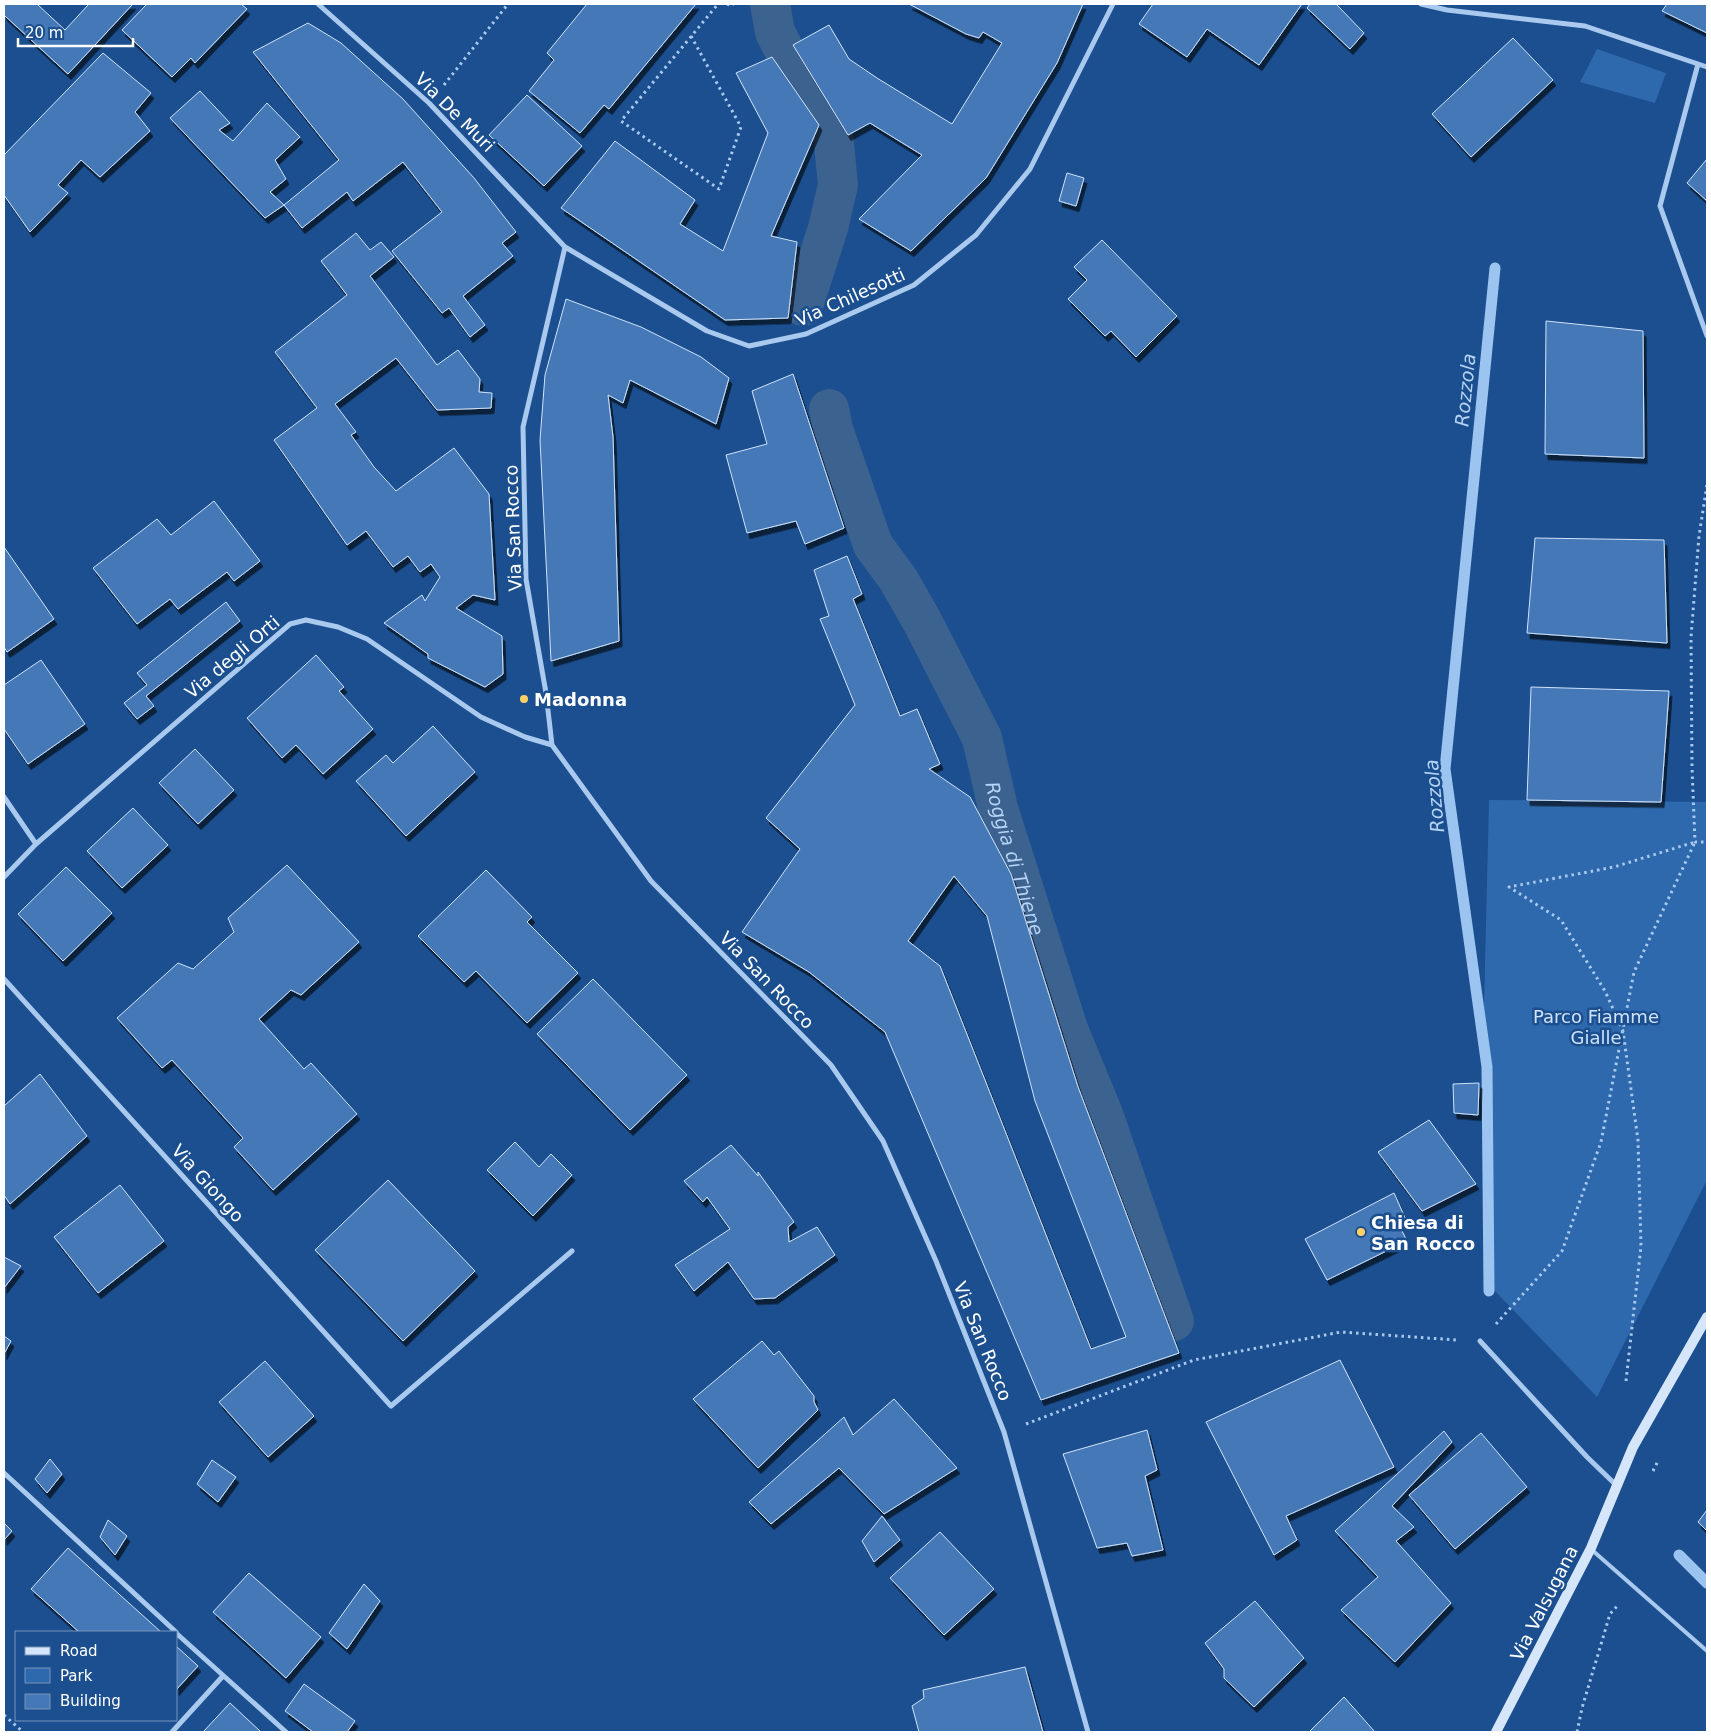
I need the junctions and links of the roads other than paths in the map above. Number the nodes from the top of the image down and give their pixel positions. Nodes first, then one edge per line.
1 (318, 4) edge
2 (1113, 4) edge
3 (1421, 4) edge
4 (1698, 64) junction
5 (1707, 67) edge
6 (565, 247) junction
7 (1707, 336) edge
8 (552, 745) junction
9 (4, 796) edge
10 (36, 844) junction
11 (4, 877) edge
12 (4, 979) edge
13 (572, 1251) dead end
14 (1707, 1317) edge
15 (1480, 1341) road end
16 (4, 1473) edge
17 (1617, 1486) junction
18 (1591, 1548) junction
19 (175, 1631) edge
20 (178, 1634) edge
21 (1707, 1651) edge
22 (223, 1676) junction
23 (172, 1732) edge
24 (286, 1732) edge
25 (1088, 1732) edge
26 (1496, 1732) edge

1 - 6 street, Via De Muri
2 - 6 street, Via Chilesotti
3 - 4 street
4 - 5 street
4 - 7 street
6 - 8 street, Via San Rocco
8 - 10 street, Via degli Orti
8 - 25 street, Via San Rocco
9 - 10 street
10 - 11 street, Via degli Orti
12 - 13 street, Via Giongo
14 - 17 main road, Via Valsugana
15 - 17 street
16 - 19 street
17 - 18 main road, Via Valsugana
18 - 21 lane
18 - 26 main road, Via Valsugana
20 - 22 street
22 - 23 street
22 - 24 street

